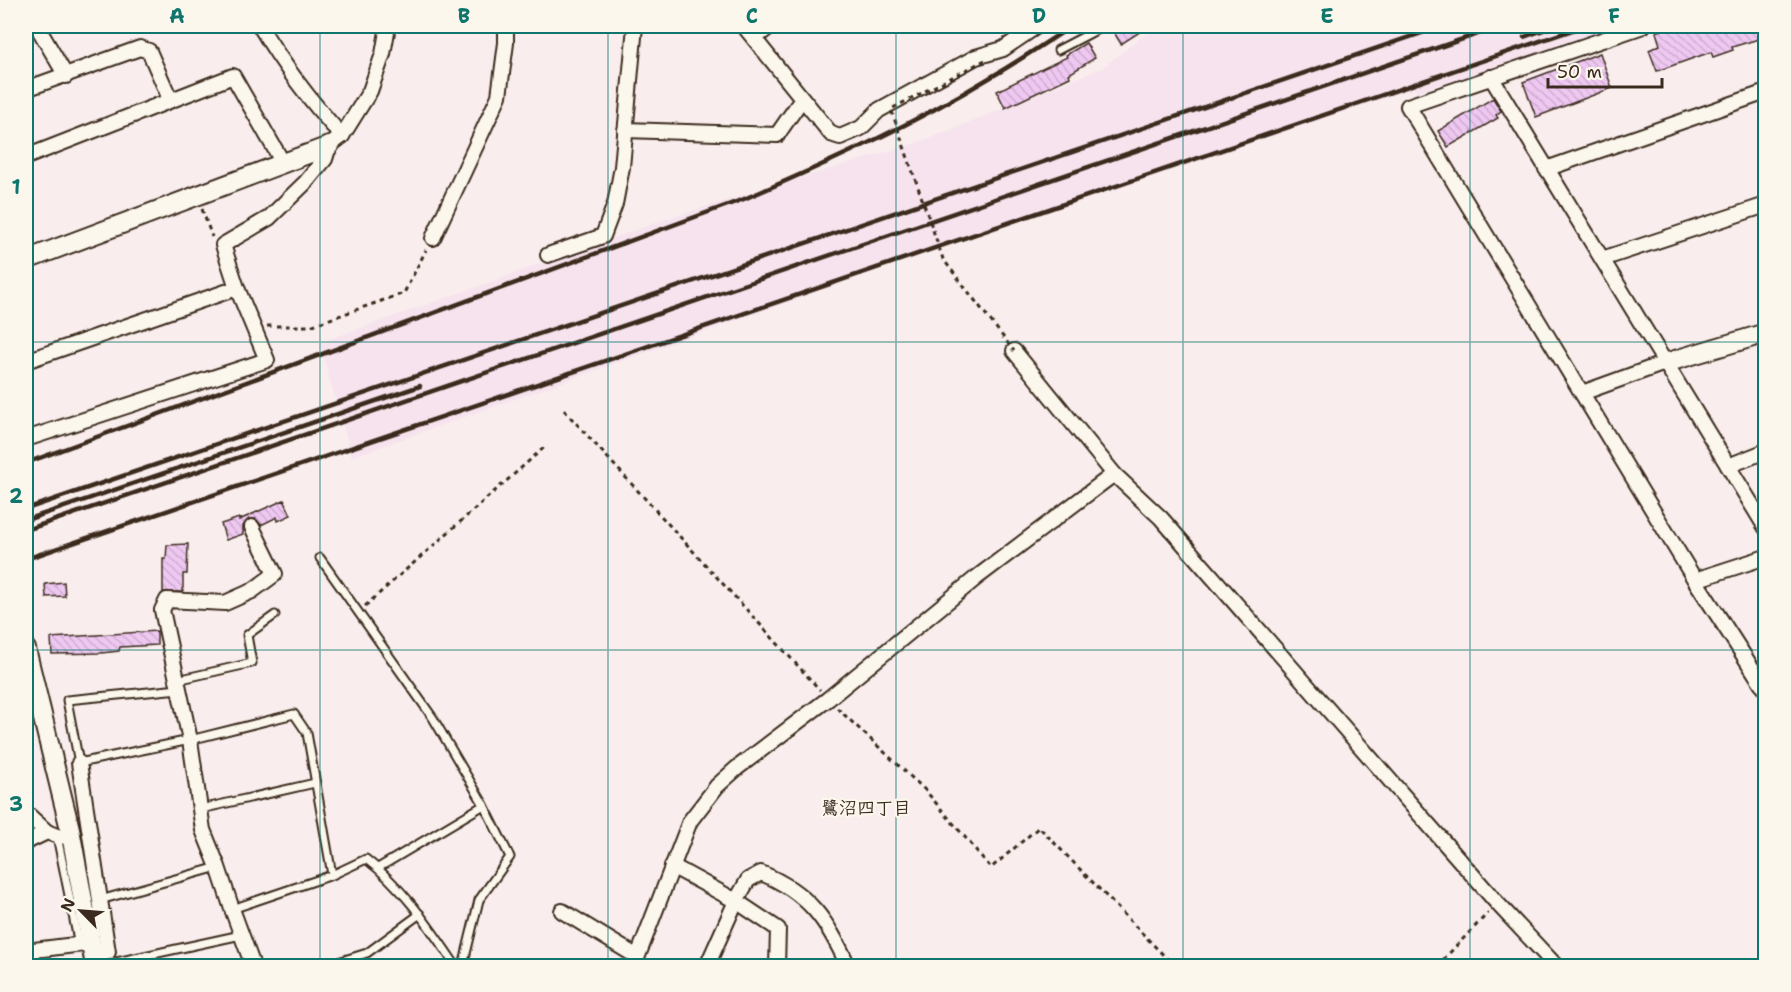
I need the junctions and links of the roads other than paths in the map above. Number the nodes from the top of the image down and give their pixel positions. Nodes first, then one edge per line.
1 (37, 26) edge
2 (260, 26) edge
3 (388, 26) edge
4 (506, 26) edge
5 (635, 26) edge
6 (776, 26) edge
7 (1012, 26) edge
8 (1037, 26) edge
9 (1104, 26) edge
10 (1643, 26) edge
11 (744, 27) edge
12 (1020, 38) junction
13 (757, 41) junction
14 (1058, 50) dead end
15 (66, 76) junction
16 (1491, 77) junction
17 (26, 89) edge
18 (1766, 92) edge
19 (170, 99) junction
20 (802, 99) junction
21 (625, 130) junction
22 (336, 141) junction
23 (26, 157) edge
24 (283, 163) junction
25 (1546, 169) junction
26 (1766, 205) edge
27 (433, 238) road end
28 (548, 255) dead end
29 (1602, 259) junction
30 (26, 260) edge
31 (237, 288) junction
32 (1766, 333) edge
33 (1014, 351) road end
34 (26, 361) edge
35 (1665, 363) junction
36 (1582, 393) junction
37 (26, 439) edge
38 (1766, 452) edge
39 (1728, 466) junction
40 (1114, 474) junction
41 (252, 527) dead end
42 (1766, 528) edge
43 (1766, 557) edge
44 (320, 558) dead end
45 (1695, 580) junction
46 (275, 615) dead end
47 (26, 649) edge
48 (178, 684) junction
49 (1766, 690) edge
50 (190, 740) junction
51 (79, 763) junction
52 (315, 783) junction
53 (484, 805) junction
54 (201, 809) junction
55 (26, 813) edge
56 (61, 834) junction
57 (26, 842) edge
58 (672, 866) junction
59 (219, 867) junction
60 (378, 868) junction
61 (332, 875) junction
62 (99, 901) junction
63 (736, 901) junction
64 (232, 909) junction
65 (562, 911) dead end
66 (420, 914) junction
67 (241, 935) junction
68 (26, 951) edge
69 (91, 955) edge
70 (635, 961) edge
71 (254, 966) edge
72 (325, 966) edge
73 (456, 966) edge
74 (464, 966) edge
75 (707, 966) edge
76 (777, 966) edge
77 (848, 966) edge
78 (1556, 966) edge

1 - 15 street
2 - 22 street
3 - 22 street
4 - 27 street
5 - 21 street
6 - 13 lane
7 - 12 street
8 - 12 street
9 - 14 lane
10 - 16 street
11 - 13 street
12 - 20 street
13 - 20 street
15 - 17 street
15 - 19 street
16 - 25 street
16 - 36 street
18 - 25 street
19 - 23 street
19 - 24 street
20 - 21 street
21 - 28 street
22 - 24 street
22 - 31 street
24 - 30 street
25 - 29 street
26 - 29 street
29 - 35 street
31 - 34 street
31 - 37 street
32 - 35 street
33 - 40 street
35 - 36 street
35 - 39 street
36 - 45 street
38 - 39 street
39 - 42 street
40 - 58 street
40 - 78 street
41 - 48 street
43 - 45 street
44 - 53 lane
45 - 49 street
46 - 48 lane
47 - 56 street
48 - 50 street
48 - 51 lane
50 - 51 lane
50 - 52 lane
50 - 54 street
51 - 62 street
52 - 54 lane
52 - 61 lane
53 - 60 lane
53 - 74 lane
54 - 59 street
55 - 56 street
56 - 57 street
56 - 69 street
58 - 63 street
58 - 70 street
59 - 62 lane
59 - 64 street
60 - 61 lane
60 - 66 lane
61 - 64 lane
62 - 69 street
63 - 75 street
63 - 76 street
63 - 77 street
64 - 67 street
65 - 70 street
66 - 72 lane
66 - 73 lane
67 - 69 lane
67 - 71 street
68 - 69 street

